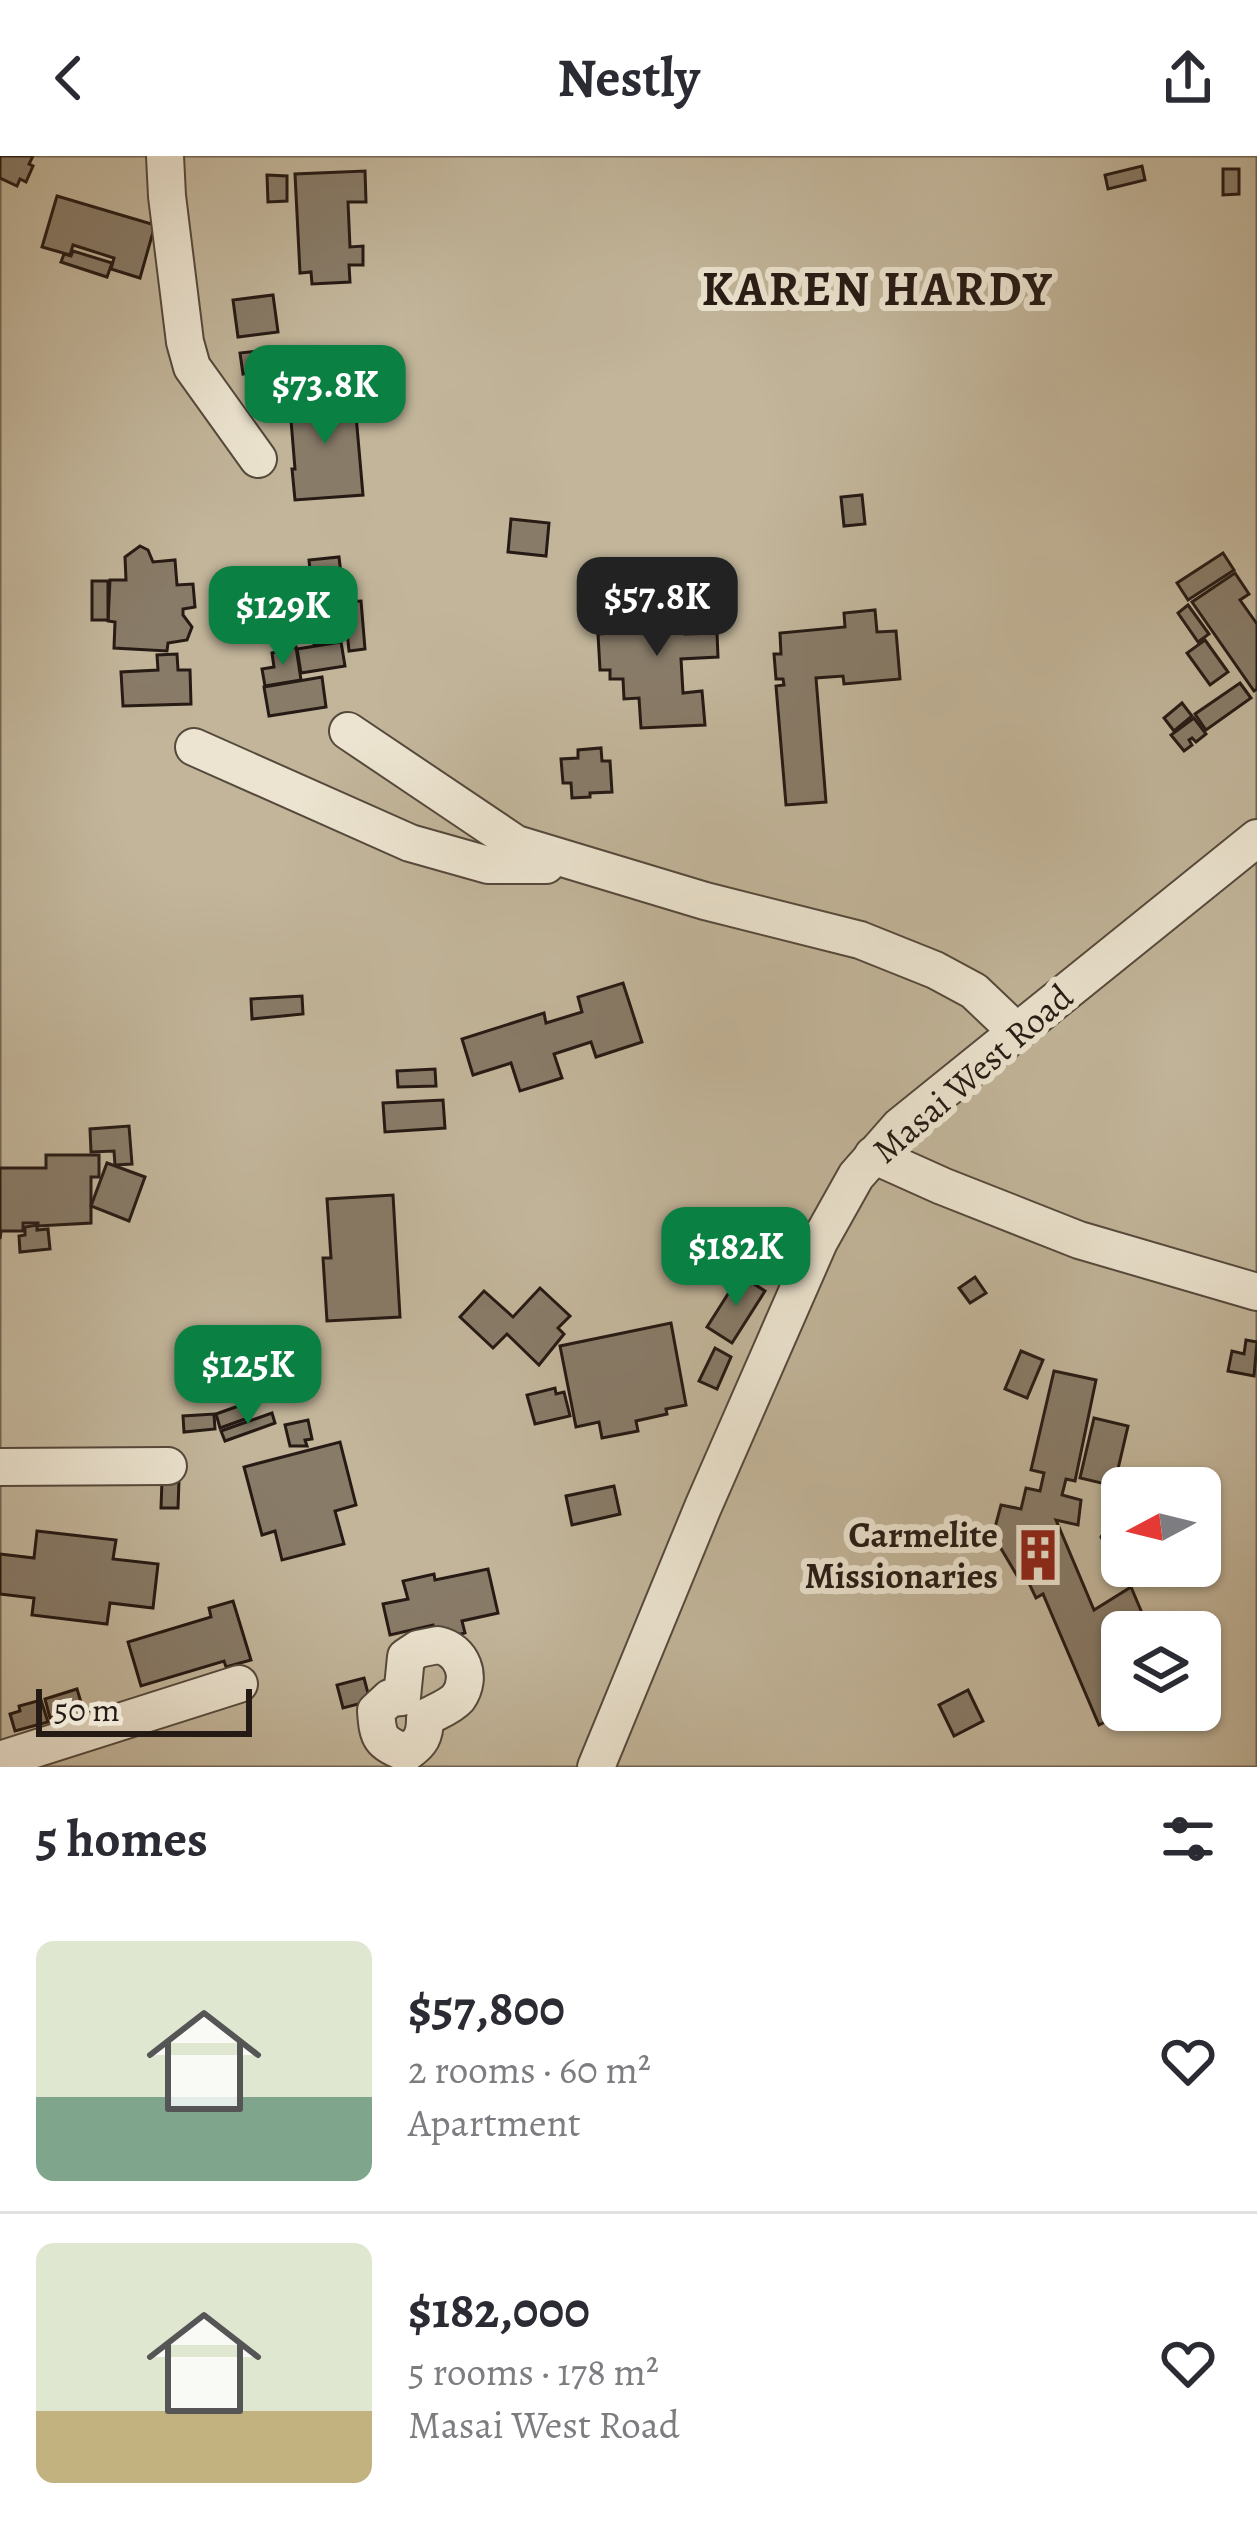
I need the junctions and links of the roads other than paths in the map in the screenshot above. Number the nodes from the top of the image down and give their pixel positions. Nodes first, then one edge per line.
1 (165, 156) edge
2 (258, 459) dead end
3 (348, 731) dead end
4 (194, 747) dead end
5 (1257, 838) edge
6 (586, 866) junction
7 (1016, 1031) junction
8 (873, 1155) junction
9 (1257, 1292) edge
10 (168, 1466) dead end
11 (0, 1467) edge
12 (239, 1684) dead end
13 (413, 1707) dead end
14 (0, 1760) edge
15 (407, 1760) edge
16 (596, 1767) edge

1 - 2 street
3 - 6 street
4 - 6 street
5 - 7 street, Masai West Road
6 - 7 street
7 - 8 street, Masai West Road
8 - 9 street
8 - 16 street, Masai West Road
10 - 11 street
12 - 14 street
13 - 15 street

